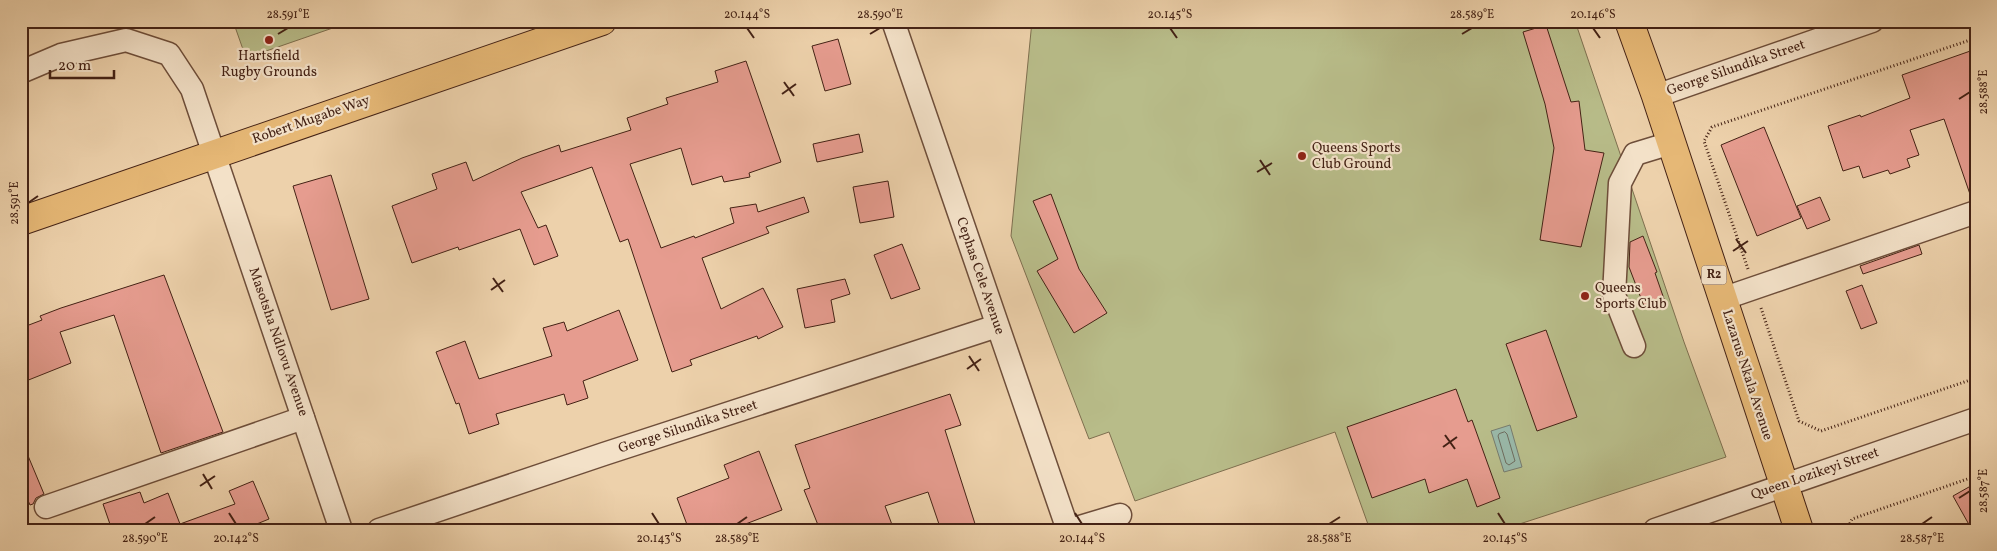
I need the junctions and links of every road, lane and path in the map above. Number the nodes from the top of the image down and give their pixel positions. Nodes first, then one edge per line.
1 (602, 21) edge
2 (893, 21) edge
3 (1629, 21) edge
4 (1872, 21) edge
5 (1976, 38) edge
6 (21, 72) edge
7 (1656, 96) junction
8 (1671, 142) junction
9 (215, 153) junction
10 (1976, 212) edge
11 (21, 221) edge
12 (1754, 288) junction
13 (1722, 299) junction
14 (997, 326) junction
15 (1634, 346) dead end
16 (1976, 378) edge
17 (303, 418) junction
18 (1976, 419) edge
19 (1976, 476) edge
20 (1783, 485) junction
21 (46, 507) dead end
22 (1120, 515) dead end
23 (341, 530) edge
24 (379, 530) edge
25 (1069, 530) edge
26 (1656, 530) edge
27 (1798, 530) edge
28 (1847, 530) edge

1 - 9 main road, Robert Mugabe Way
2 - 14 street, Cephas Cele Avenue
3 - 7 main road, Lazarus Nkala Avenue / R2
4 - 7 street, George Silundika Street
5 - 12 path
6 - 9 street, Masotsha Ndlovu Avenue
7 - 8 main road, Lazarus Nkala Avenue / R2
8 - 13 main road, Lazarus Nkala Avenue / R2
8 - 15 street
9 - 11 main road, Robert Mugabe Way
9 - 17 street, Masotsha Ndlovu Avenue
10 - 12 street
12 - 13 street
12 - 16 path
13 - 20 main road, Lazarus Nkala Avenue / R2
14 - 24 street, George Silundika Street
14 - 25 street, Cephas Cele Avenue
17 - 21 street
17 - 23 street, Masotsha Ndlovu Avenue
18 - 20 street, Queen Lozikeyi Street
19 - 28 path
20 - 26 street, Queen Lozikeyi Street
20 - 27 main road, Lazarus Nkala Avenue / R2
22 - 25 street

